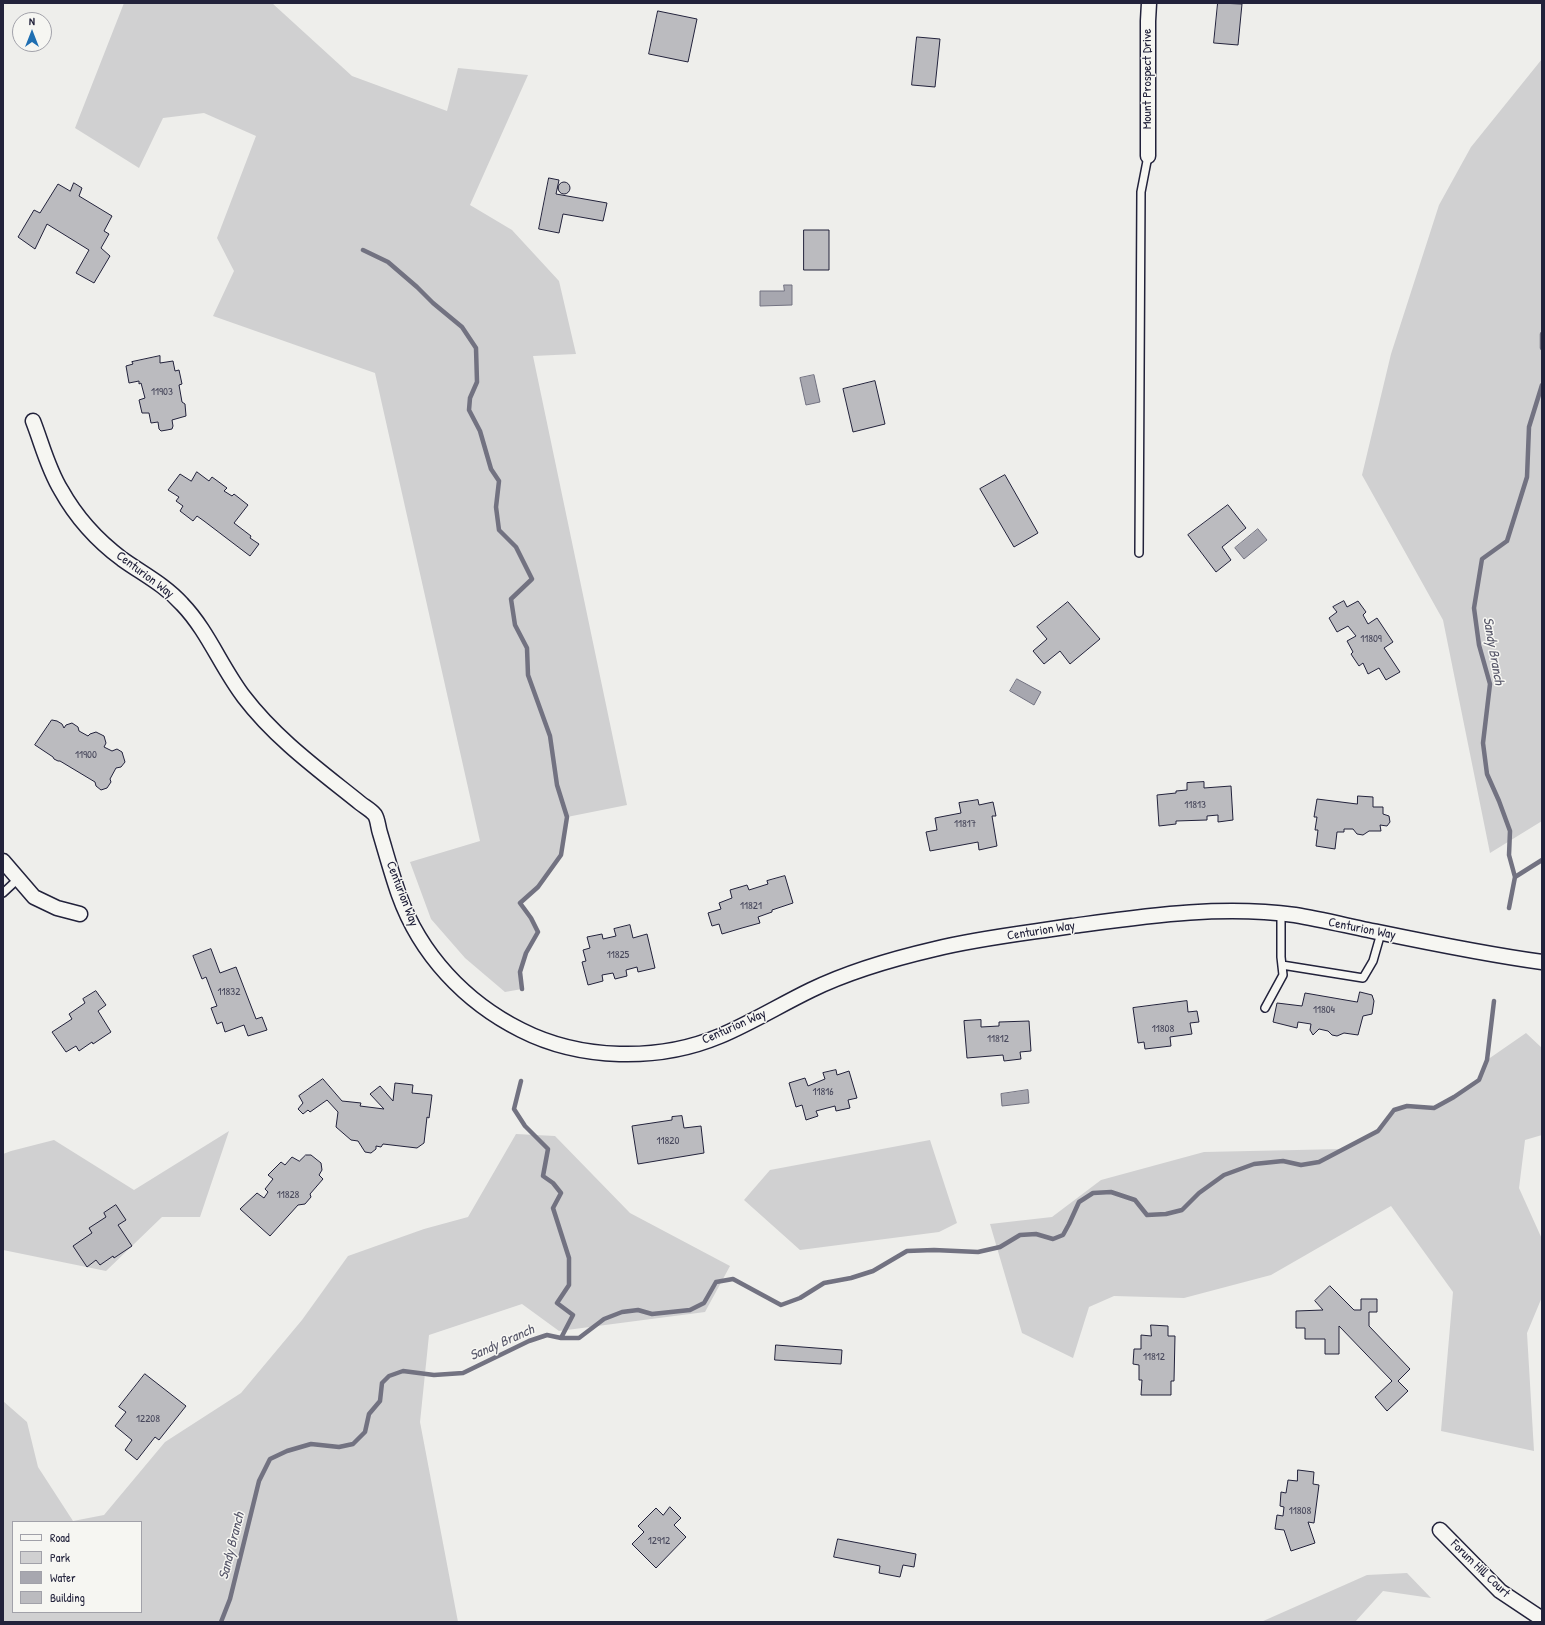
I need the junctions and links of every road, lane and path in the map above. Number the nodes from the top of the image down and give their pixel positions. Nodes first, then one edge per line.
1 (1149, 3) edge
2 (1148, 156) joint
3 (34, 421) dead end
4 (1139, 552) dead end
5 (3, 861) edge
6 (18, 879) junction
7 (3, 893) edge
8 (80, 914) dead end
9 (1281, 914) junction
10 (1381, 932) junction
11 (1542, 962) edge
12 (1282, 965) junction
13 (1266, 1008) dead end
14 (1440, 1530) dead end
15 (1542, 1619) edge

1 - 2 street, Mount Prospect Drive
2 - 4 lane
3 - 9 street, Centurion Way
5 - 6 street
6 - 7 lane
6 - 8 street
9 - 10 street, Centurion Way
9 - 12 lane
10 - 11 street, Centurion Way
10 - 12 lane
12 - 13 lane
14 - 15 street, Forum Hill Court

